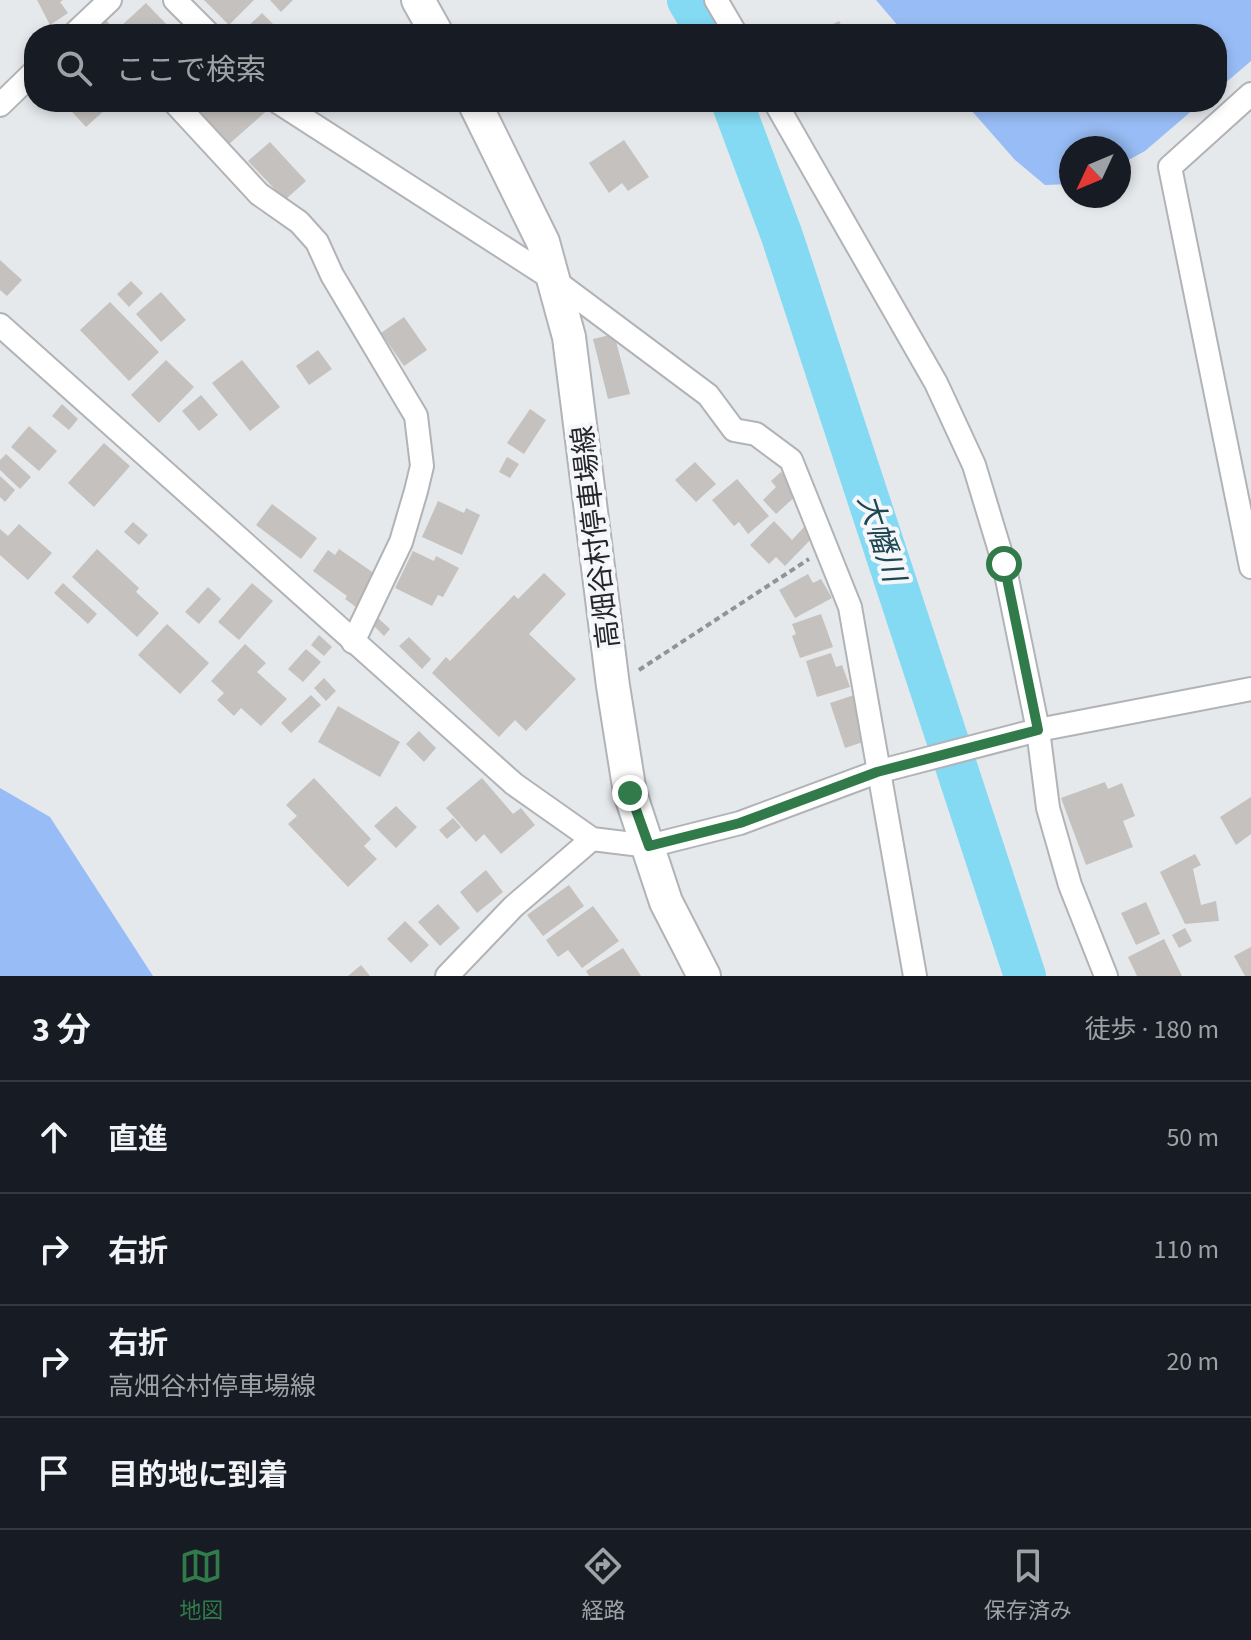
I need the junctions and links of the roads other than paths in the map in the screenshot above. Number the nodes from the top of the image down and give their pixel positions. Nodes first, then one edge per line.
1 (110, 0) edge
2 (175, 0) edge
3 (418, 0) edge
4 (716, 0) edge
5 (85, 24) edge
6 (199, 24) edge
7 (431, 24) edge
8 (730, 24) edge
9 (24, 82) edge
10 (1251, 94) edge
11 (0, 105) edge
12 (183, 112) edge
13 (294, 112) edge
14 (479, 112) edge
15 (781, 112) edge
16 (554, 280) junction
17 (0, 325) edge
18 (1251, 567) edge
19 (353, 642) junction
20 (1251, 689) edge
21 (1038, 730) junction
22 (885, 770) junction
23 (592, 839) junction
24 (649, 846) junction
25 (447, 976) edge
26 (704, 976) edge
27 (915, 976) edge
28 (1106, 976) edge

1 - 5 street
2 - 6 street
3 - 7 main road
4 - 8 street
9 - 11 street
10 - 18 street
12 - 19 street
13 - 16 street
14 - 16 main road, 高畑谷村停車場線
15 - 21 street
16 - 22 street
16 - 24 main road, 高畑谷村停車場線
17 - 19 street
19 - 23 street
20 - 21 street
21 - 22 street
21 - 28 street
22 - 24 street
22 - 27 street
23 - 24 street
23 - 25 street
24 - 26 main road, 高畑谷村停車場線

